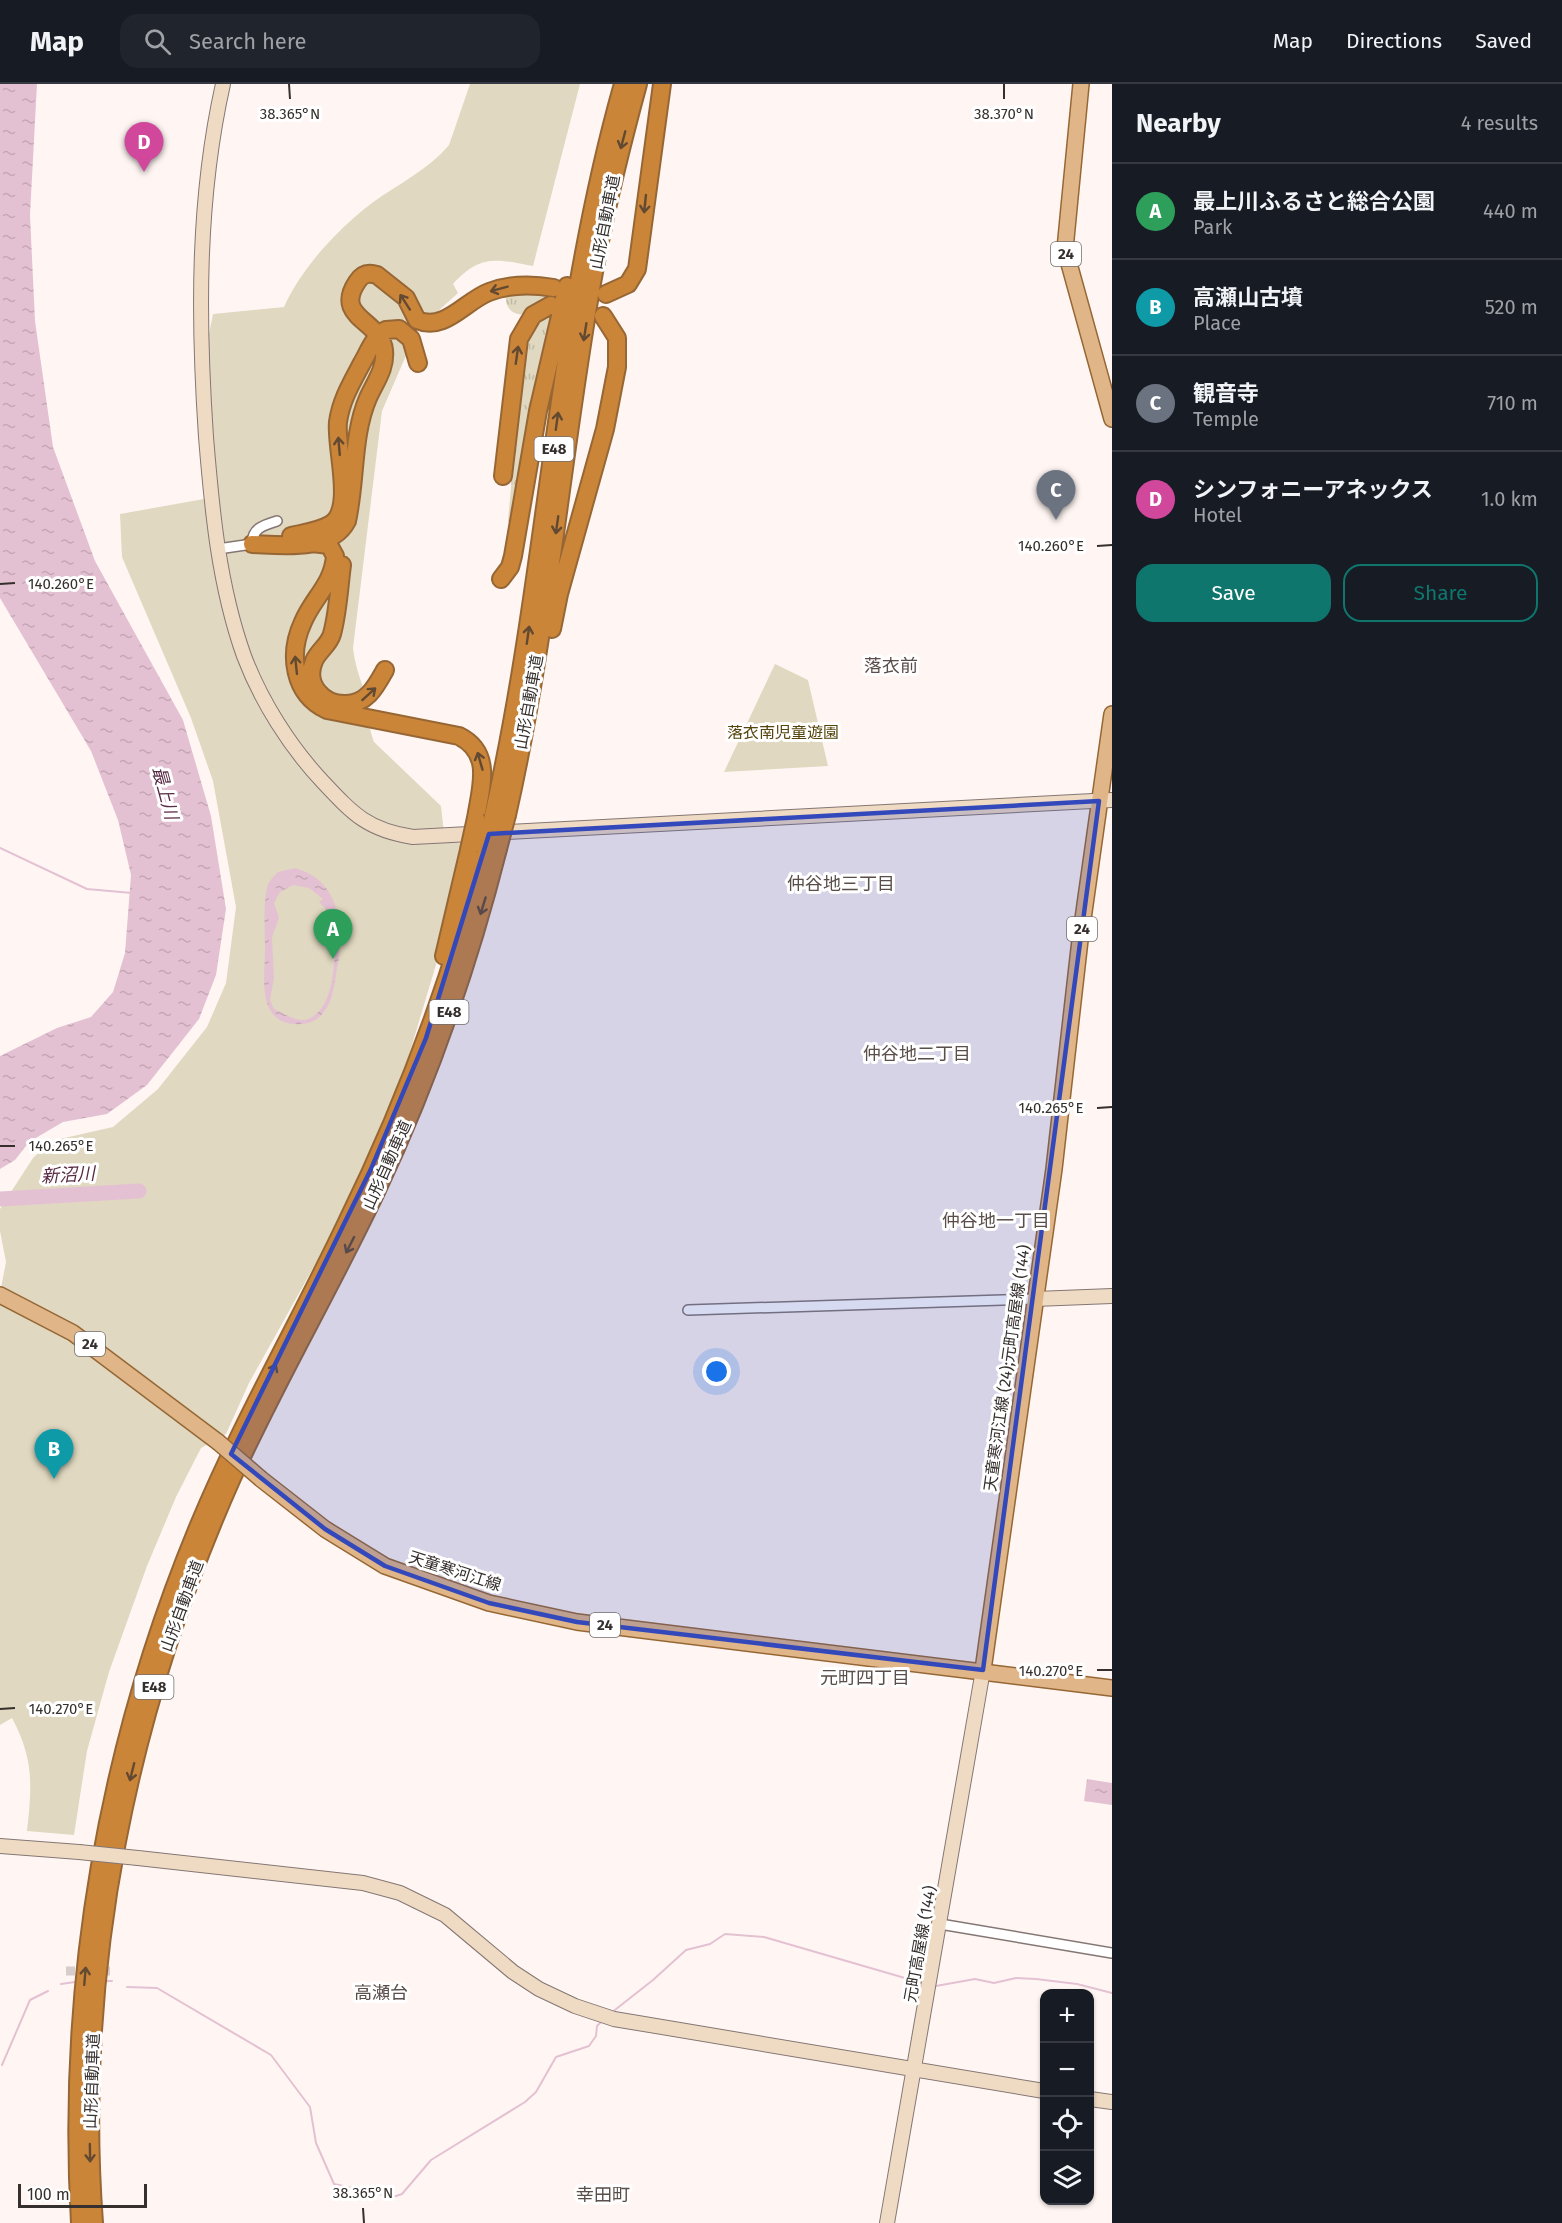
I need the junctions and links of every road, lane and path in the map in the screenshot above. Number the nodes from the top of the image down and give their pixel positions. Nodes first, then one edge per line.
1 (223, 84) edge
2 (638, 84) edge
3 (662, 84) edge
4 (1080, 84) edge
5 (622, 90) edge
6 (554, 288) dead end
7 (606, 294) dead end
8 (551, 305) dead end
9 (603, 316) dead end
10 (378, 335) junction
11 (418, 363) dead end
12 (1112, 419) edge
13 (503, 476) dead end
14 (277, 521) dead end
15 (336, 535) junction
16 (294, 536) junction
17 (311, 543) junction
18 (252, 544) junction
19 (218, 549) junction
20 (501, 579) dead end
21 (385, 670) dead end
22 (1112, 714) edge
23 (1105, 800) edge
24 (500, 815) junction
25 (484, 849) junction
26 (379, 1169) junction
27 (369, 1192) junction
28 (0, 1295) edge
29 (1112, 1296) edge
30 (1035, 1299) junction
31 (688, 1310) dead end
32 (983, 1670) junction
33 (1112, 1688) edge
34 (0, 1846) edge
35 (939, 1924) junction
36 (1112, 1953) edge
37 (915, 2068) junction
38 (1040, 2090) edge
39 (1094, 2100) edge
40 (1112, 2102) edge
41 (80, 2223) edge
42 (93, 2223) edge
43 (887, 2223) edge

1 - 19 street
2 -> 24 highway, 山形自動車道 / E48
3 -> 7 highway
4 - 12 main road, 24
5 - 20 highway
24 -> 5 highway, 山形自動車道 / E48
6 -> 10 highway
13 -> 8 highway
9 - 24 highway
10 - 11 highway
10 - 15 highway
16 -> 10 highway
14 - 18 street
15 - 16 highway
15 - 17 highway
15 -> 21 highway
16 - 18 highway
17 - 18 highway
25 -> 17 highway, bridge
18 - 19 street
19 - 23 street
22 - 23 main road, 天童寒河江線 (24);元町高屋線 (144) / 24
23 - 30 main road, 天童寒河江線 (24);元町高屋線 (144) / 24
24 - 25 highway, 山形自動車道 / E48, bridge
25 - 26 highway, 山形自動車道 / E48
25 -> 26 highway, 山形自動車道 / E48
26 - 27 highway, 山形自動車道 / E48
41 -> 27 highway, 山形自動車道 / E48
27 -> 42 highway, 山形自動車道 / E48
28 - 32 main road, 天童寒河江線 / 24, bridge
29 - 30 street
30 - 31 street
30 - 32 main road, 天童寒河江線 (24);元町高屋線 (144) / 24
32 - 33 main road, 天童寒河江線
32 - 35 street, 元町高屋線 (144)
34 - 37 street, bridge
35 - 36 street
35 - 37 street, 元町高屋線 (144)
37 - 38 street
37 - 43 street, 元町高屋線 (144)
39 - 40 street

